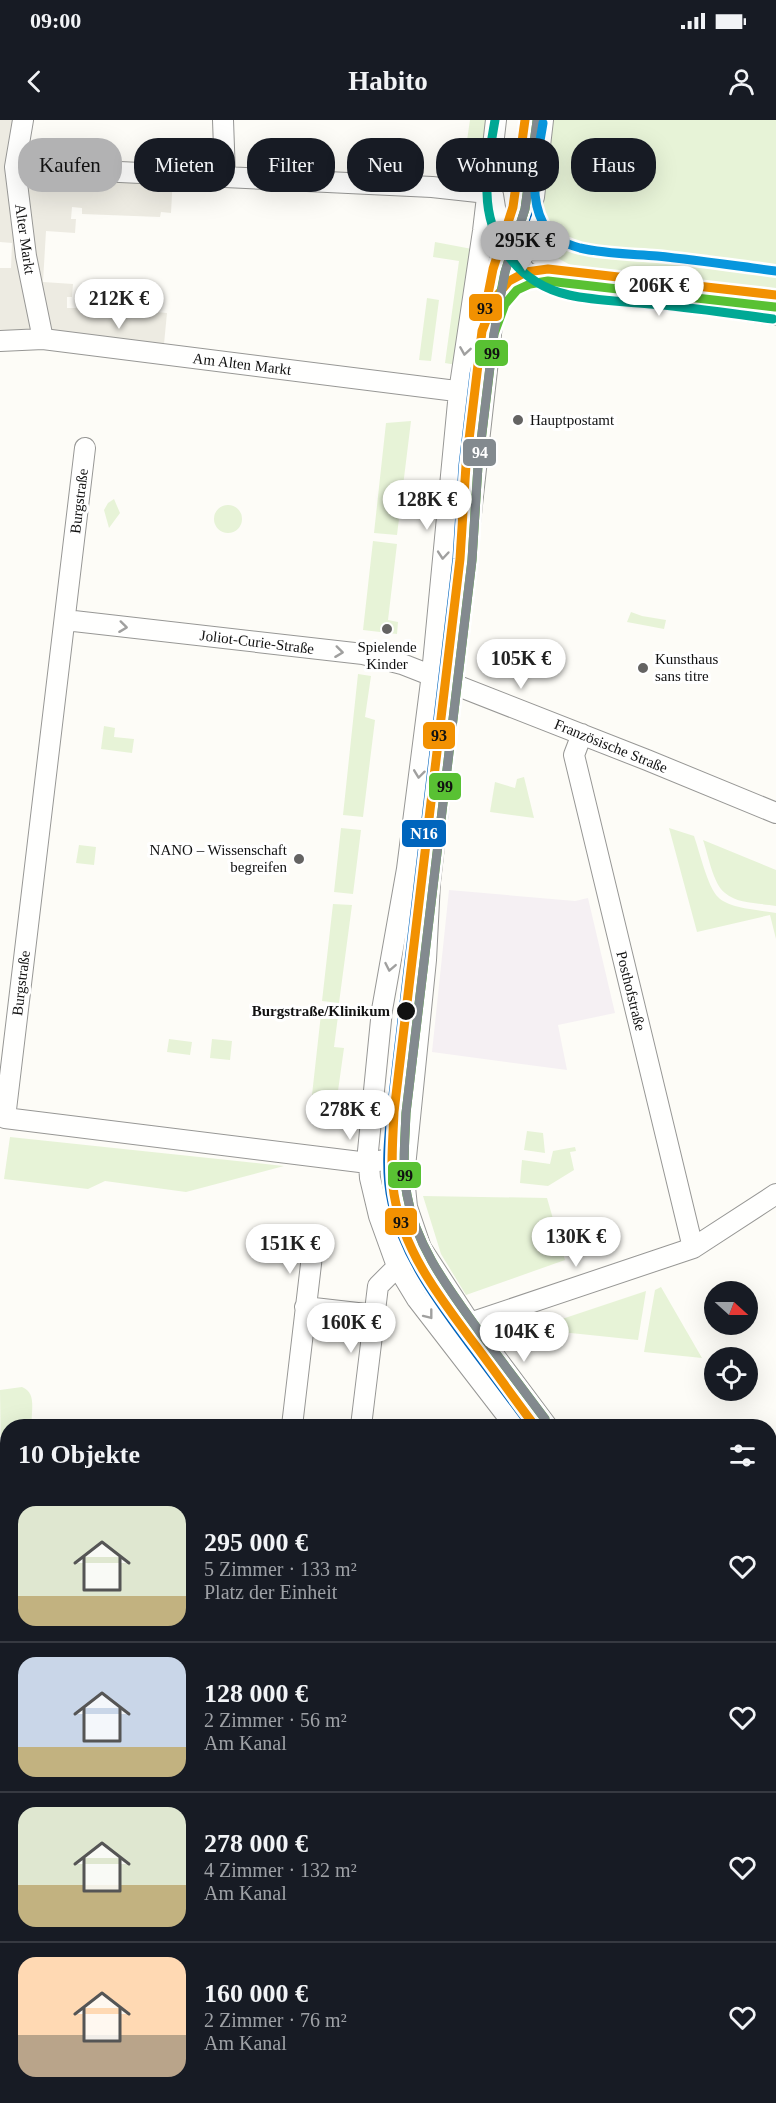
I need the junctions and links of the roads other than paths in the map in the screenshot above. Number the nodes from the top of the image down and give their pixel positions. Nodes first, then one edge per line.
1 (23, 120) edge
2 (224, 120) edge
3 (496, 120) edge
4 (543, 120) edge
5 (224, 138) edge
6 (494, 138) edge
7 (15, 166) junction
8 (134, 172) edge
9 (235, 177) edge
10 (436, 187) edge
11 (487, 192) edge
12 (490, 192) edge
13 (512, 254) junction
14 (776, 315) edge
15 (43, 339) junction
16 (0, 341) edge
17 (459, 392) junction
18 (484, 395) junction
19 (86, 448) dead end
20 (64, 620) junction
21 (444, 679) junction
22 (582, 734) junction
23 (776, 813) edge
24 (405, 1156) junction
25 (368, 1163) junction
26 (776, 1194) edge
27 (313, 1247) dead end
28 (420, 1248) junction
29 (693, 1248) junction
30 (398, 1266) junction
31 (305, 1307) junction
32 (375, 1315) junction
33 (470, 1323) junction
34 (448, 1338) junction
35 (293, 1419) edge
36 (362, 1419) edge
37 (510, 1419) edge
38 (542, 1419) edge

1 - 7 street, Alter Markt
2 - 5 street
3 - 6 street
4 - 13 street
7 - 8 street
7 - 15 street, Alter Markt
9 - 10 street
11 -> 17 street
12 - 13 street
13 - 14 street
13 - 18 street
15 - 16 street, Am Alten Markt
15 - 17 street, Am Alten Markt
17 - 18 street, Am Alten Markt
17 -> 21 street
18 - 21 street
19 - 20 street, Burgstraße
20 -> 21 street, Joliot-Curie-Straße
20 - 25 street, Burgstraße
21 - 22 street, Französische Straße
21 - 24 street
21 -> 25 street
22 - 23 street, Französische Straße
22 - 29 street, Posthofstraße
24 - 25 street, Burgstraße
24 - 28 street
25 - 30 street
26 - 29 street
27 - 31 street
28 - 30 street
28 - 33 street
29 - 33 street
30 - 32 street
30 -> 34 street
31 - 32 street
31 - 35 street
32 - 36 street
33 - 34 street
33 - 38 street
34 - 37 street

